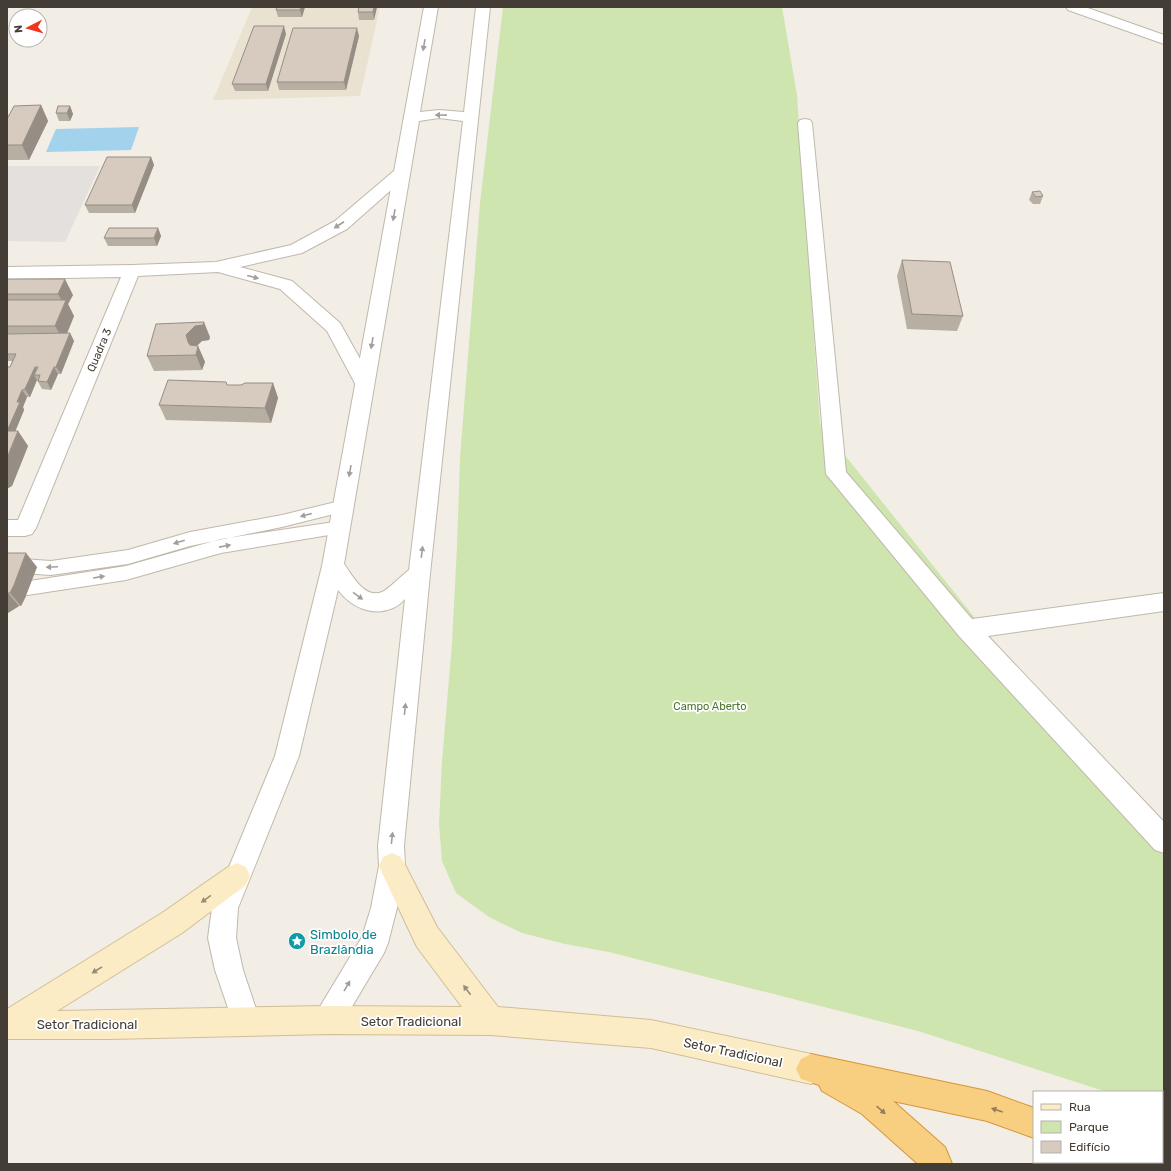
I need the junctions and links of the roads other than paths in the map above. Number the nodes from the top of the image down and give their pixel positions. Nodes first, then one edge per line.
1 (431, 7) edge
2 (483, 7) edge
3 (1100, 7) edge
4 (1078, 9) edge
5 (1164, 40) edge
6 (411, 117) junction
7 (471, 117) junction
8 (805, 123) dead end
9 (401, 173) junction
10 (216, 267) junction
11 (132, 271) junction
12 (7, 273) edge
13 (365, 384) junction
14 (344, 506) junction
15 (341, 526) junction
16 (7, 528) edge
17 (7, 564) edge
18 (333, 566) junction
19 (419, 574) junction
20 (7, 597) edge
21 (1164, 602) edge
22 (967, 629) junction
23 (1164, 841) edge
24 (392, 866) junction
25 (237, 876) junction
26 (328, 1020) junction
27 (490, 1021) junction
28 (246, 1022) junction
29 (8, 1024) edge
30 (811, 1070) junction
31 (1033, 1123) edge
32 (937, 1164) edge

1 -> 6 street
2 - 7 street
3 - 4 street
4 - 5 street
7 -> 6 street
6 - 9 street
19 -> 7 street
8 - 22 street
9 -> 10 street
9 -> 13 street
10 - 11 street
10 -> 13 street
11 - 12 street
11 - 16 street, Quadra 3
13 -> 14 street
14 - 15 street
14 -> 17 lane
15 - 18 street
20 -> 15 lane
18 -> 19 street
18 - 25 street
24 -> 19 street
21 - 22 street
22 - 23 street
26 -> 24 street
27 -> 24 main road
25 - 28 street
25 -> 29 main road
26 - 27 main road, Setor Tradicional
26 - 28 main road, Setor Tradicional
27 - 30 main road, Setor Tradicional
28 - 29 main road, Setor Tradicional
31 -> 30 highway
30 -> 32 highway

